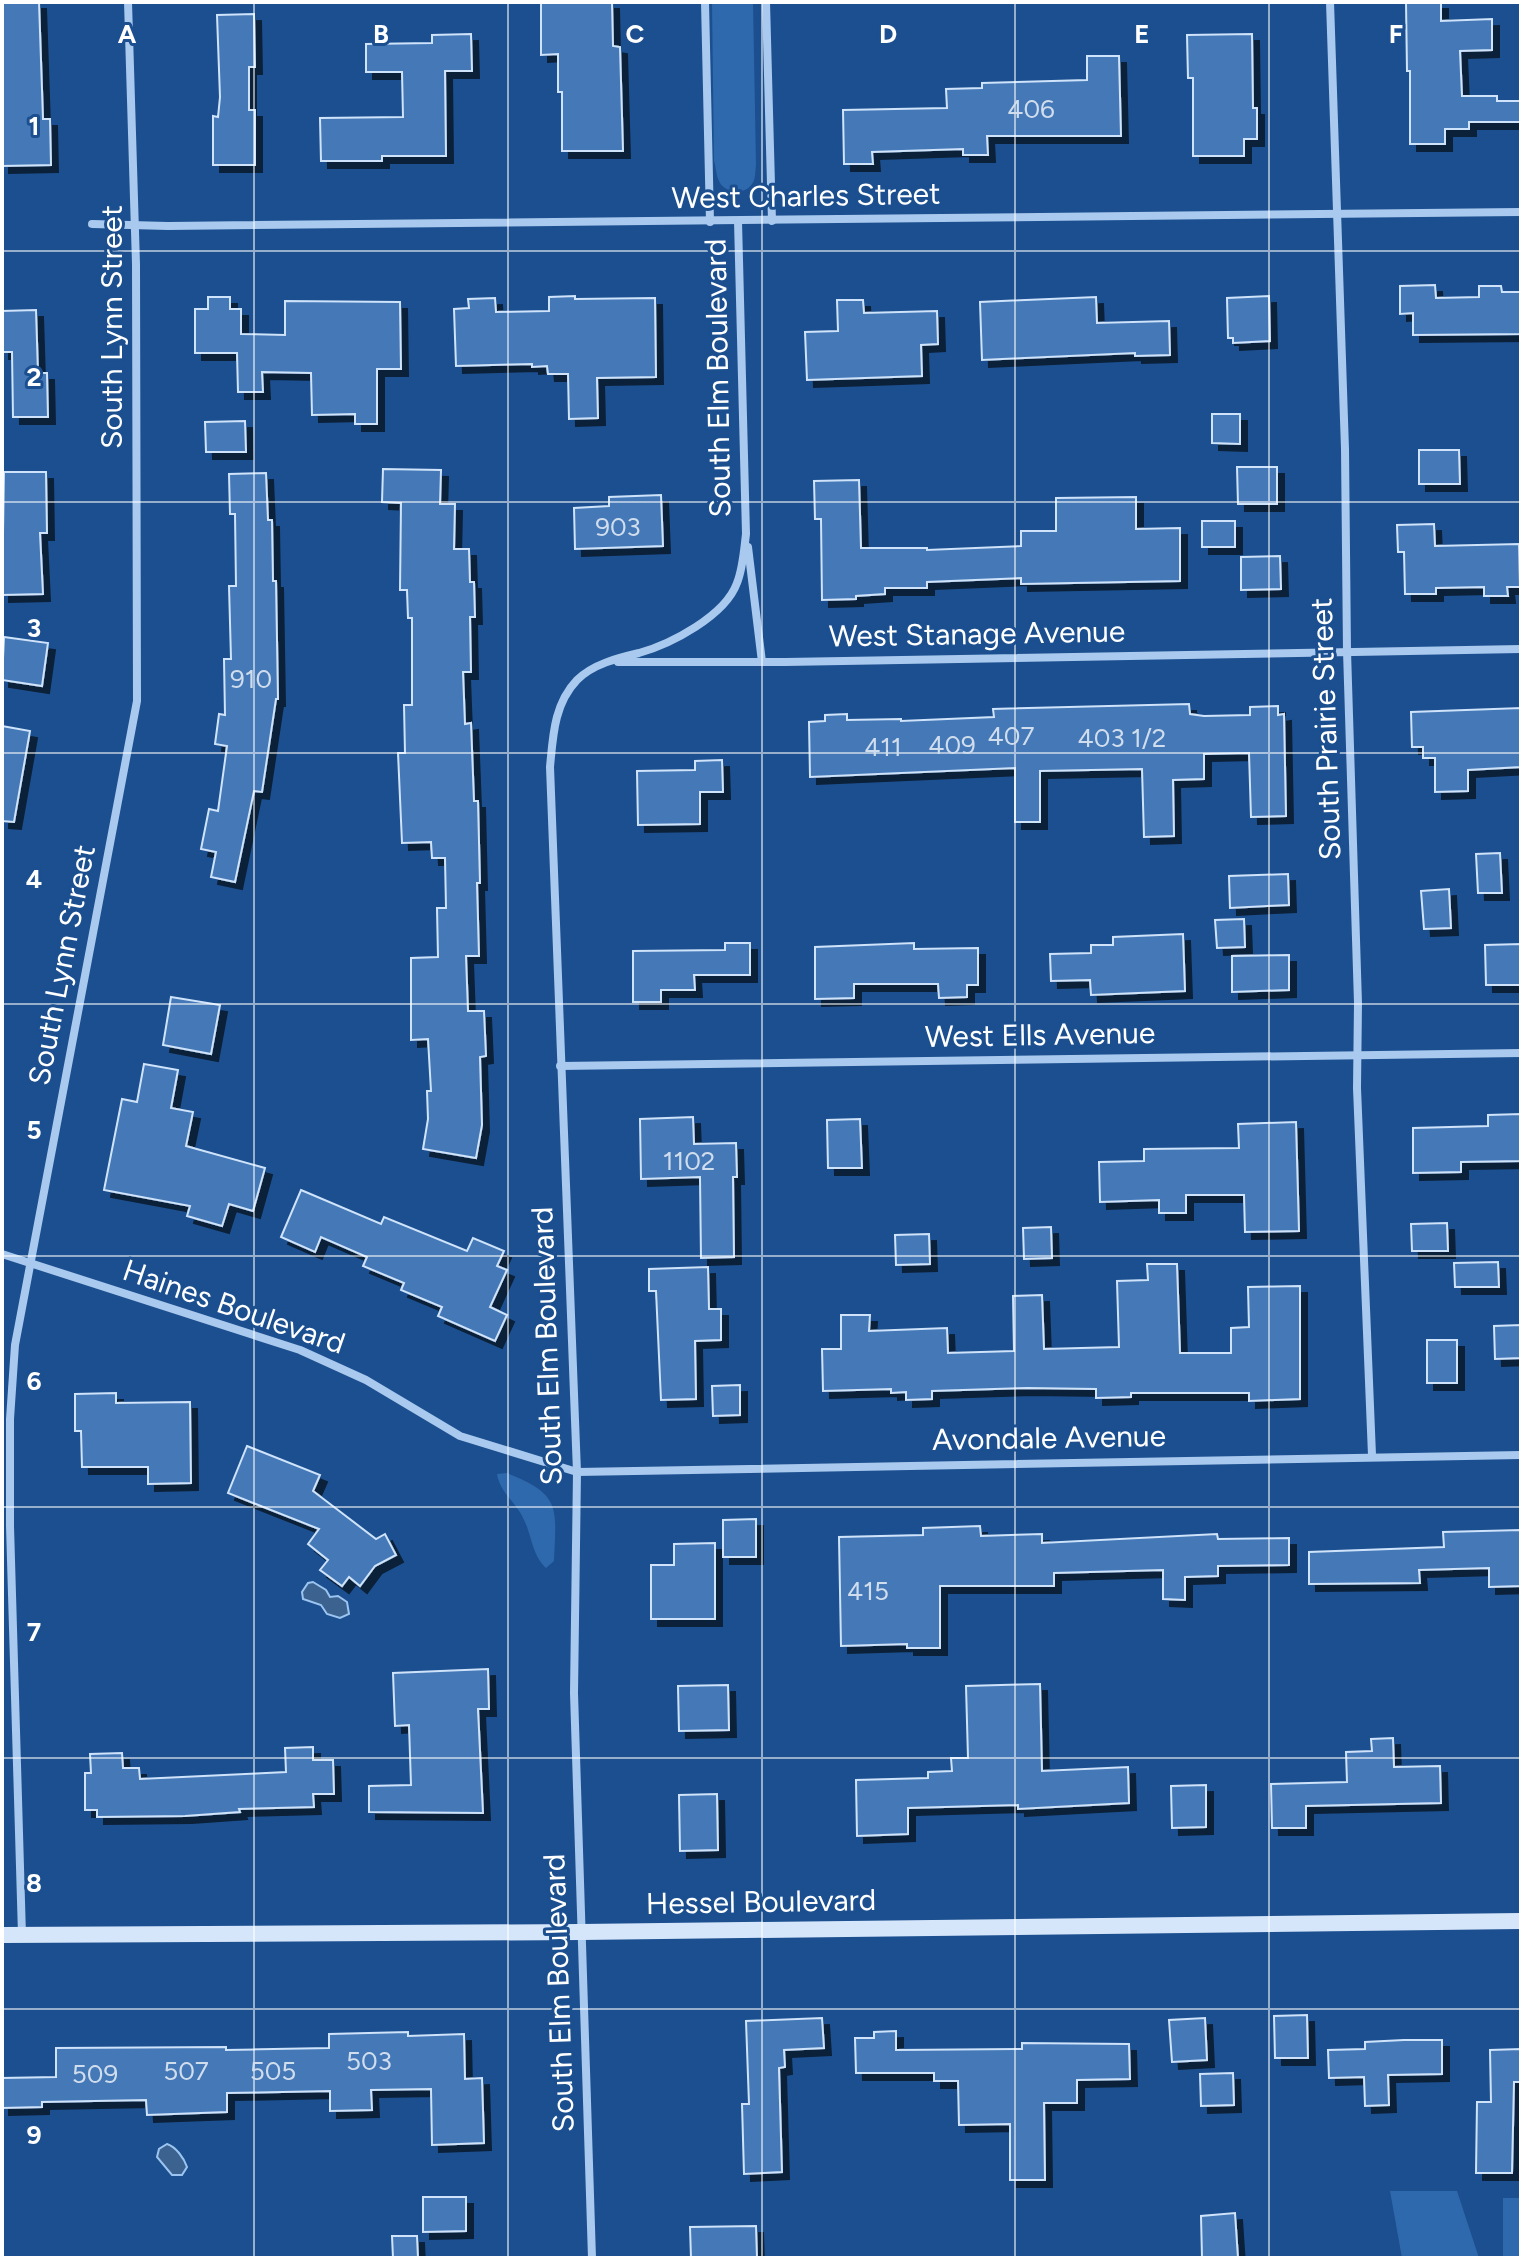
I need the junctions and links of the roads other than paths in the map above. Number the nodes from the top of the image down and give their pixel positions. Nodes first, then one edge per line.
1 (128, 2) edge
2 (705, 2) edge
3 (766, 2) edge
4 (1330, 2) edge
5 (1521, 212) edge
6 (1336, 214) junction
7 (738, 221) junction
8 (772, 221) junction
9 (710, 222) junction
10 (92, 224) dead end
11 (136, 225) junction
12 (746, 534) junction
13 (1521, 649) edge
14 (1347, 651) junction
15 (607, 661) junction
16 (762, 662) junction
17 (1521, 1053) edge
18 (1358, 1055) junction
19 (560, 1066) junction
20 (2, 1254) edge
21 (29, 1264) junction
22 (1372, 1455) junction
23 (1521, 1455) edge
24 (577, 1472) junction
25 (1521, 1921) edge
26 (581, 1932) junction
27 (2, 1935) edge
28 (22, 1935) junction
29 (592, 2258) edge

1 - 11 street, South Lynn Street
2 - 9 street, South Elm Boulevard
3 - 8 street, South Elm Boulevard
4 - 6 street, South Prairie Street
5 - 6 street, West Charles Street
6 - 8 street, West Charles Street
6 - 14 street, South Prairie Street
7 - 8 street, West Charles Street
7 - 9 street, West Charles Street
7 - 12 street, South Elm Boulevard
9 - 11 street, West Charles Street
10 - 11 street, West Charles Street
11 - 21 street, South Lynn Street
12 - 15 street, South Elm Boulevard
12 - 16 street, South Elm Boulevard
13 - 14 street, West Stanage Avenue
14 - 16 street, West Stanage Avenue
14 - 18 street, South Prairie Street
15 - 16 street, West Stanage Avenue
15 - 19 street, South Elm Boulevard
17 - 18 street, West Ells Avenue
18 - 19 street, West Ells Avenue
18 - 22 street, South Prairie Street
19 - 24 street, South Elm Boulevard
20 - 21 street, Haines Boulevard
21 - 24 street, Haines Boulevard
21 - 28 street, South Lynn Street
22 - 23 street, Avondale Avenue
22 - 24 street, Avondale Avenue
24 - 26 street, South Elm Boulevard
25 - 26 street, Hessel Boulevard
26 - 28 street, Hessel Boulevard
26 - 29 street, South Elm Boulevard
27 - 28 street, Hessel Boulevard

